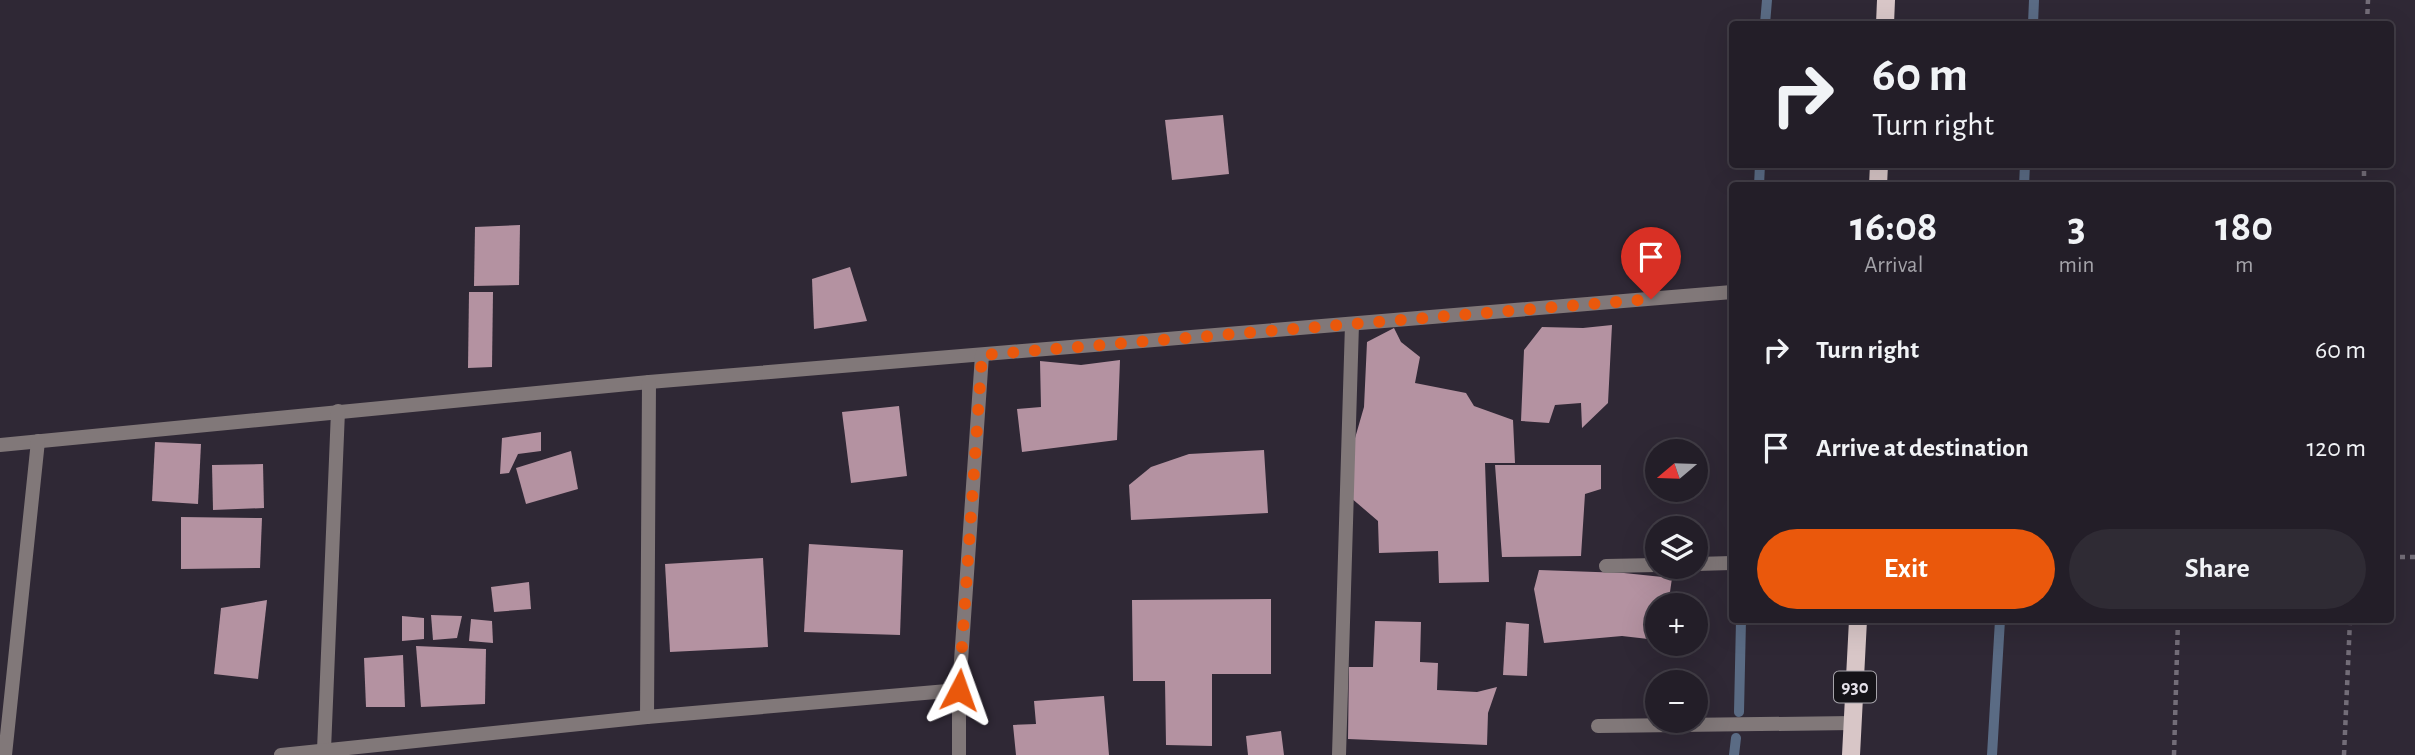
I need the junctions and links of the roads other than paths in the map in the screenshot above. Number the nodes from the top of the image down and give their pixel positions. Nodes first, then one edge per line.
1 (1886, 0) edge
2 (1885, 21) edge
3 (1729, 292) edge
4 (1352, 324) junction
5 (982, 355) junction
6 (649, 382) junction
7 (338, 411) junction
8 (38, 441) junction
9 (0, 445) edge
10 (1729, 563) edge
11 (1708, 564) edge
12 (1645, 565) edge
13 (1606, 566) dead end
14 (1858, 623) edge
15 (959, 690) junction
16 (647, 717) junction
17 (1853, 723) junction
18 (1598, 726) dead end
19 (324, 750) junction
20 (5, 755) edge
21 (281, 755) edge
22 (958, 755) edge
23 (1339, 755) edge
24 (1851, 755) edge

1 - 2 main road
3 - 4 street
4 - 5 street
4 - 23 street
5 - 6 street
5 - 15 street
6 - 7 street
6 - 16 street
7 - 8 street
7 - 19 street
8 - 9 street
8 - 20 street
10 - 11 street
12 - 13 street
14 - 17 main road, 930
15 - 16 street
15 - 22 street
16 - 19 street
17 - 18 street
17 - 24 main road, 930
19 - 21 street

